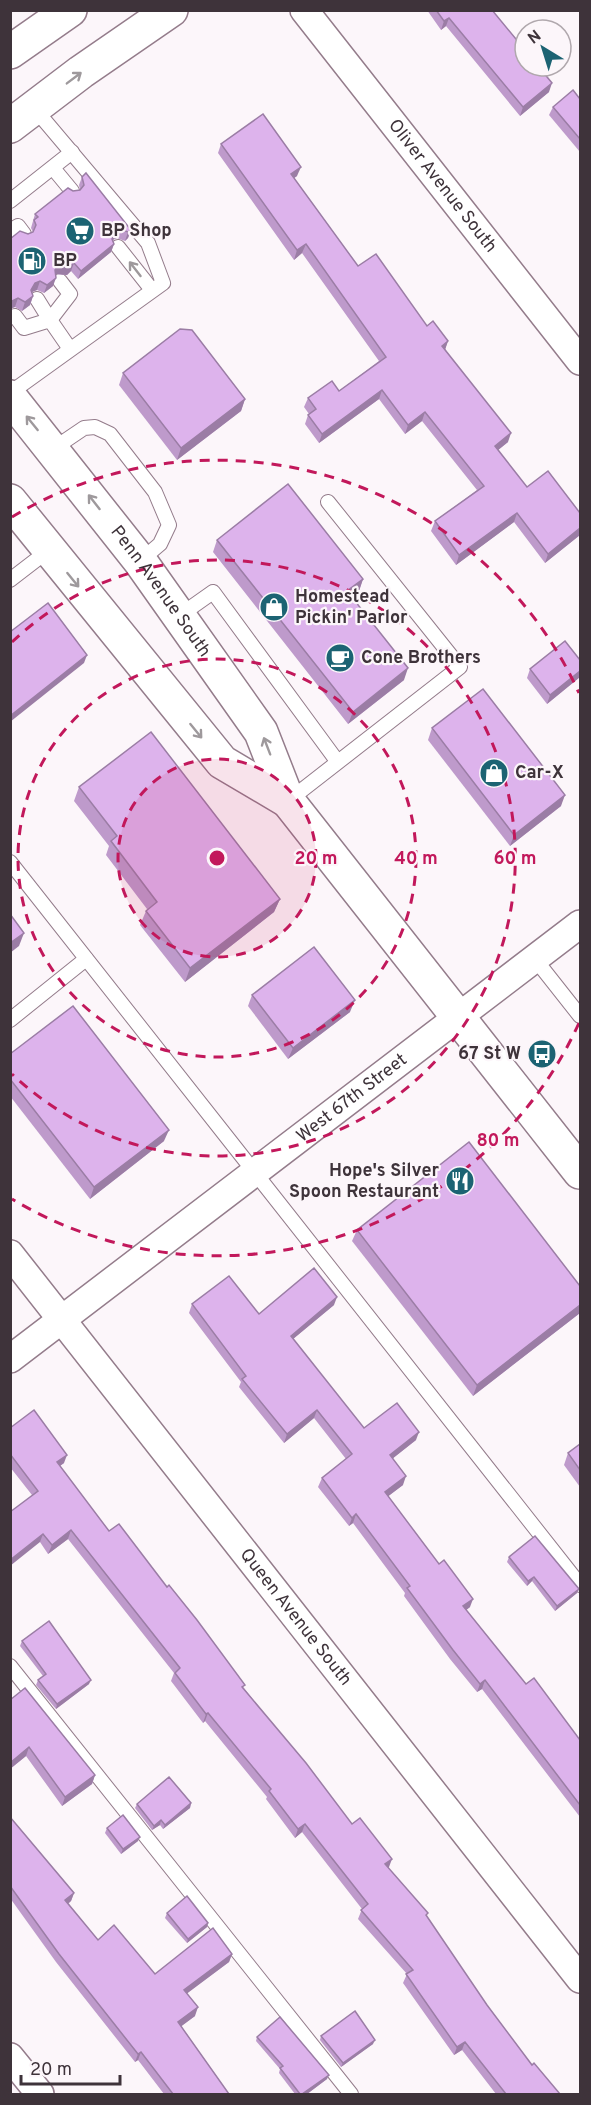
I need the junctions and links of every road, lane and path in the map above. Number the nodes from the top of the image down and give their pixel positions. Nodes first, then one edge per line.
1 (70, 10) edge
2 (171, 10) edge
3 (304, 10) edge
4 (10, 52) edge
5 (22, 117) edge
6 (72, 152) junction
7 (53, 168) junction
8 (72, 191) edge
9 (10, 201) edge
10 (118, 247) edge
11 (60, 281) edge
12 (152, 290) junction
13 (37, 299) edge
14 (15, 316) edge
15 (50, 320) junction
16 (70, 350) junction
17 (580, 360) edge
18 (10, 395) edge
19 (53, 449) junction
20 (10, 501) edge
21 (328, 502) dead end
22 (49, 550) junction
23 (140, 561) junction
24 (10, 580) edge
25 (179, 616) junction
26 (337, 760) junction
27 (288, 801) junction
28 (10, 862) edge
29 (580, 924) edge
30 (86, 959) junction
31 (535, 959) junction
32 (580, 1016) edge
33 (459, 1018) junction
34 (10, 1020) edge
35 (580, 1172) edge
36 (254, 1174) junction
37 (10, 1254) edge
38 (62, 1319) junction
39 (10, 1359) edge
40 (580, 1585) edge
41 (10, 1666) edge
42 (580, 1978) edge
43 (10, 2057) edge
44 (40, 2094) edge
45 (351, 2094) edge

1 - 4 main road
5 -> 2 main road
3 - 17 street, Oliver Avenue South
5 - 6 lane
6 - 7 lane
6 - 12 lane
7 - 8 lane
7 - 9 lane
12 -> 10 lane
11 - 15 lane
12 - 16 lane
13 - 15 lane
14 - 15 lane
15 - 16 lane
16 - 18 lane
19 -> 18 main road, Penn Avenue South
23 -> 19 main road, Penn Avenue South
19 - 23 lane
20 - 22 main road, Penn Avenue South
21 - 26 lane
22 - 24 lane
22 -> 27 main road, Penn Avenue South
23 - 25 main road, Penn Avenue South
25 - 26 lane
27 -> 25 main road, Penn Avenue South
26 - 27 lane
27 - 33 main road, Penn Avenue South
28 - 30 lane
29 - 31 street, West 67th Street
30 - 34 lane
30 - 36 lane
31 - 32 lane
31 - 33 street, West 67th Street
33 - 35 main road, Penn Avenue South
33 - 36 street, West 67th Street
36 - 38 street, West 67th Street
36 - 40 lane
37 - 38 street, Queen Avenue South
38 - 39 street, West 67th Street
38 - 42 street, Queen Avenue South
41 - 45 lane
43 - 44 street

